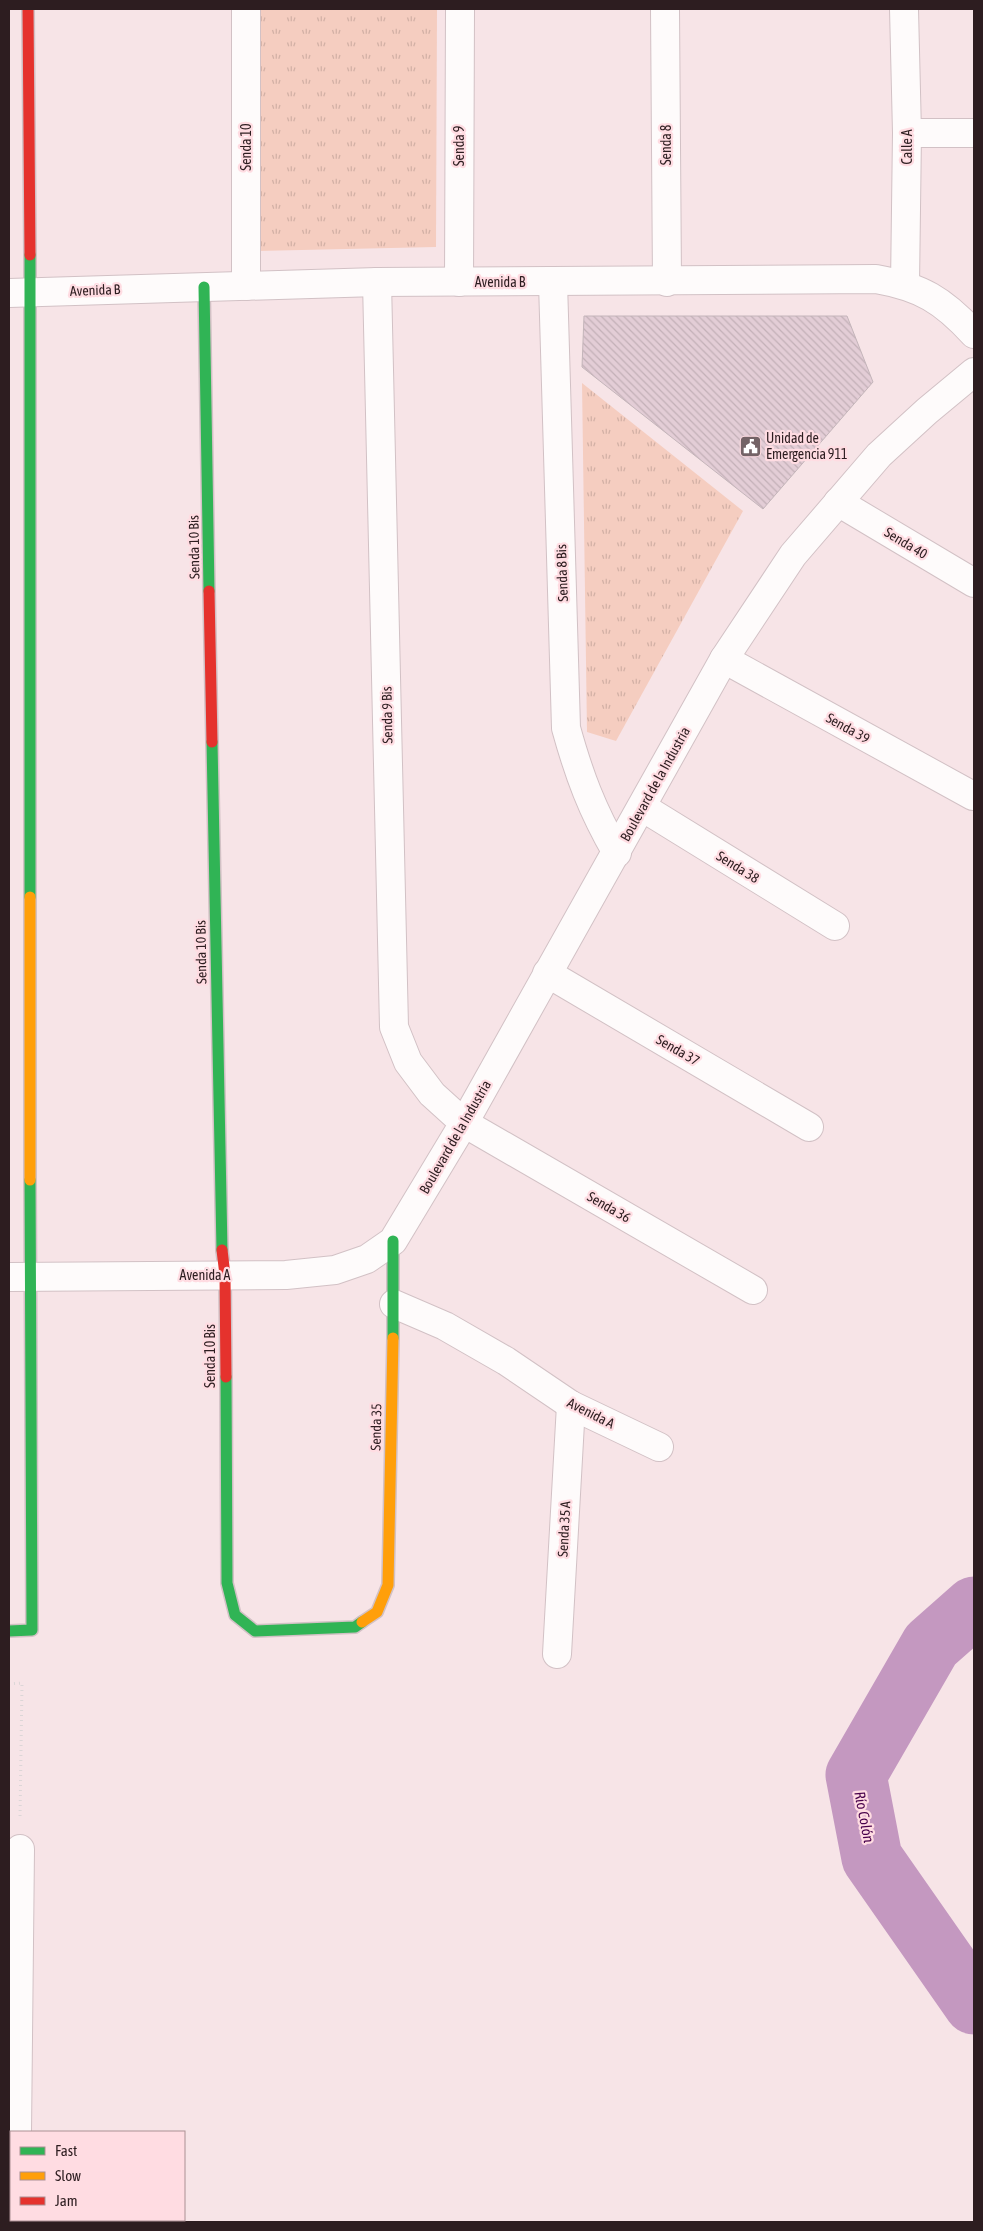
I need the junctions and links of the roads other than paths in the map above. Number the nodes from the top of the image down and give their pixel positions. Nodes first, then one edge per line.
1 (28, 9) edge
2 (246, 9) edge
3 (460, 9) edge
4 (665, 9) edge
5 (904, 9) edge
6 (907, 132) junction
7 (974, 133) edge
8 (377, 282) junction
9 (459, 282) junction
10 (553, 282) junction
11 (667, 282) junction
12 (906, 285) junction
13 (204, 286) junction
14 (246, 286) junction
15 (20, 293) edge
16 (974, 334) edge
17 (974, 372) edge
18 (838, 502) junction
19 (974, 583) edge
20 (724, 659) junction
21 (973, 796) dead end
22 (642, 807) junction
23 (616, 853) junction
24 (835, 926) dead end
25 (547, 973) junction
26 (464, 1123) junction
27 (809, 1127) dead end
28 (393, 1241) junction
29 (225, 1275) junction
30 (19, 1277) edge
31 (753, 1290) dead end
32 (394, 1304) junction
33 (571, 1404) junction
34 (659, 1447) dead end
35 (377, 1612) joint
36 (9, 1631) edge
37 (557, 1654) dead end
38 (20, 1850) road end
39 (17, 2131) edge

1 - 15 street
2 - 14 street, Senda 10
3 - 9 street, Senda 9
4 - 11 street, Senda 8
5 - 6 street, Calle A
6 - 7 street
6 - 12 street, Calle A
8 - 9 street, Avenida B
8 - 14 street, Avenida B
8 - 26 street, Senda 9 Bis
9 - 10 street, Avenida B
10 - 11 street, Avenida B
10 - 23 street, Senda 8 Bis
11 - 12 street, Avenida B
12 - 16 street, Avenida B
13 - 14 street, Avenida B
13 - 15 street, Avenida B
13 - 29 street, Senda 10 Bis
15 - 30 street
17 - 18 street, Boulevard de la Industria
18 - 19 street, Senda 40
18 - 20 street, Boulevard de la Industria
20 - 21 street, Senda 39
20 - 22 street, Boulevard de la Industria
22 - 23 street, Boulevard de la Industria
22 - 24 street, Senda 38
23 - 25 street, Boulevard de la Industria
25 - 26 street, Boulevard de la Industria
25 - 27 street, Senda 37
26 - 28 street, Boulevard de la Industria
26 - 31 street, Senda 36
28 - 29 street, Avenida A
28 - 32 street, Senda 35
29 - 30 street, Avenida A
29 - 35 street, Senda 10 Bis
30 - 36 street
32 - 33 street, Avenida A
32 - 35 street, Senda 35
33 - 34 street, Avenida A
33 - 37 street, Senda 35 A
38 - 39 street

